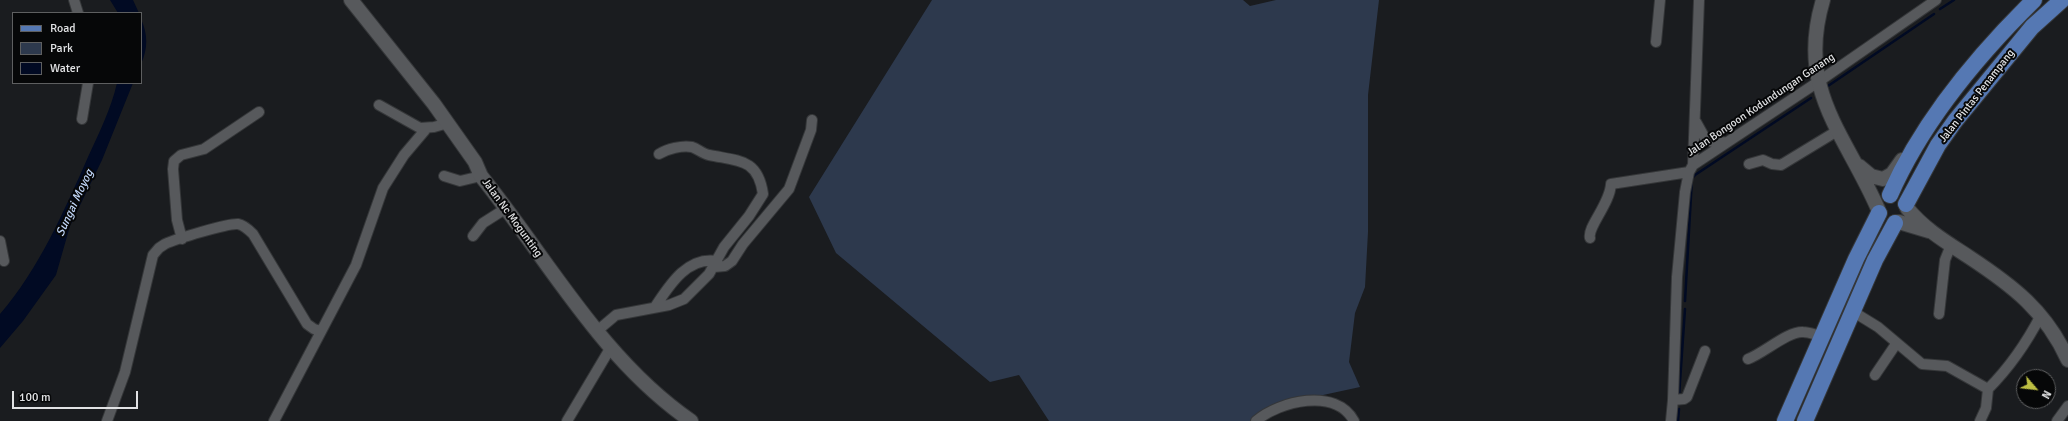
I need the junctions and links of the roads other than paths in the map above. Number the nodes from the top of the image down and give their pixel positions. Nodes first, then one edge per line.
1 (74, 0) edge
2 (1660, 0) edge
3 (1699, 0) edge
4 (1822, 0) edge
5 (1936, 0) edge
6 (2034, 0) edge
7 (2062, 0) edge
8 (353, 1) edge
9 (78, 12) edge
10 (1656, 42) dead end
11 (1818, 82) junction
12 (88, 84) edge
13 (379, 105) dead end
14 (259, 112) dead end
15 (82, 119) dead end
16 (812, 120) dead end
17 (1696, 120) junction
18 (1932, 122) junction
19 (448, 123) junction
20 (426, 128) junction
21 (1837, 131) junction
22 (1729, 141) junction
23 (659, 154) dead end
24 (1749, 164) dead end
25 (1857, 165) junction
26 (1691, 168) junction
27 (444, 176) dead end
28 (481, 176) junction
29 (1890, 194) junction
30 (505, 209) junction
31 (1879, 211) junction
32 (1902, 214) junction
33 (473, 236) dead end
34 (1590, 238) dead end
35 (182, 239) junction
36 (0, 240) edge
37 (1951, 245) junction
38 (4, 261) dead end
39 (715, 264) junction
40 (655, 307) junction
41 (1852, 312) junction
42 (1939, 314) dead end
43 (2041, 315) junction
44 (321, 331) junction
45 (597, 331) junction
46 (1821, 336) junction
47 (1896, 344) junction
48 (611, 347) junction
49 (1705, 351) dead end
50 (1748, 359) dead end
51 (2068, 360) edge
52 (1875, 375) dead end
53 (1988, 389) junction
54 (1673, 400) junction
55 (2068, 406) edge
56 (107, 421) edge
57 (274, 421) edge
58 (567, 421) edge
59 (690, 421) edge
60 (1256, 421) edge
61 (1354, 421) edge
62 (1671, 421) edge
63 (1785, 421) edge
64 (1805, 421) edge
65 (1980, 421) edge
66 (2057, 421) edge

1 - 9 street
2 - 10 street
3 - 17 street
4 - 11 main road
5 - 11 street, Jalan Bongoon Kodundungan Ganang
6 - 18 main road, Jalan Pintas Penampang
7 - 32 main road, Jalan Pintas Penampang
8 - 19 main road, Jalan Nc Mogunting
11 - 21 main road
11 - 22 street, Jalan Bongoon Kodundungan Ganang
12 - 15 street
13 - 20 street
14 - 35 street
16 - 39 street
17 - 22 street
17 - 26 street
18 - 25 main road
18 - 29 main road, Jalan Pintas Penampang
19 - 20 street
19 - 28 main road, Jalan Nc Mogunting
20 - 44 street
21 - 24 street
21 - 25 main road
22 - 26 street, Jalan Bongoon Kodundungan Ganang
23 - 39 street
25 - 31 main road
26 - 34 street
26 - 54 street, Jalan Bongoon Kodundungan Ganang
27 - 28 street
28 - 30 main road, Jalan Nc Mogunting
29 - 31 main road
29 - 32 main road
30 - 33 street
30 - 45 main road, Jalan Nc Mogunting
31 - 32 main road
31 - 46 main road
32 - 37 main road
32 - 41 main road, Jalan Pintas Penampang
35 - 44 street
35 - 56 street
36 - 38 street
37 - 42 street
37 - 43 main road
39 - 40 street
39 - 40 street
40 - 45 street
41 - 47 street
41 - 64 main road, Jalan Pintas Penampang
43 - 51 main road
43 - 53 street
44 - 57 street
45 - 48 main road, Jalan Nc Mogunting
46 - 50 street
46 - 63 main road
47 - 52 street
47 - 53 street
48 - 58 street
48 - 59 main road, Jalan Nc Mogunting
49 - 54 street
53 - 65 street
54 - 62 street, Jalan Bongoon Kodundungan Ganang
55 - 66 street
60 - 61 street

